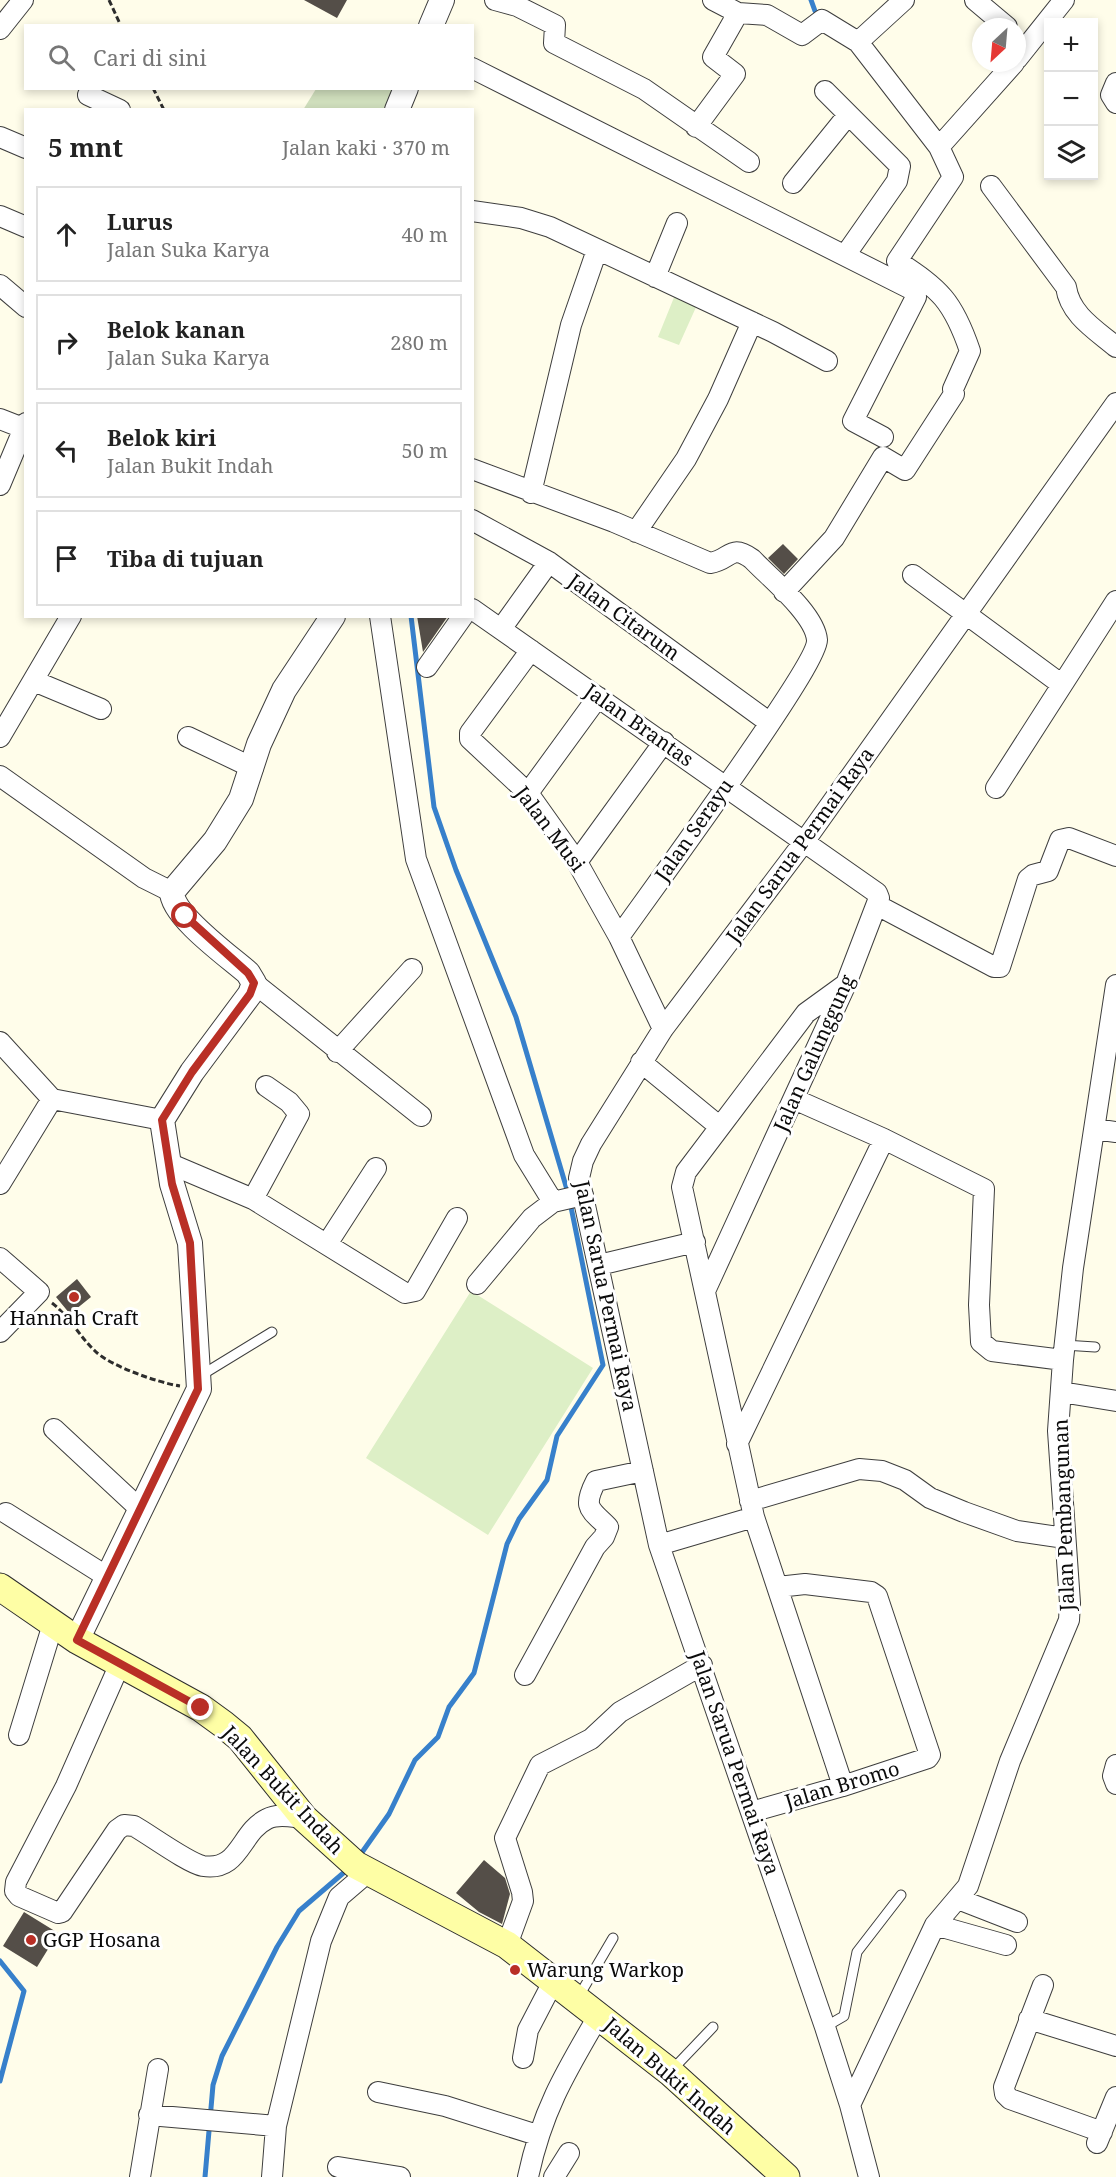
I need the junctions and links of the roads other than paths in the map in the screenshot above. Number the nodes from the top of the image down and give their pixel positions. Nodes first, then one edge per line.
1 (23, 0) edge
2 (442, 0) edge
3 (495, 0) edge
4 (712, 0) edge
5 (904, 0) edge
6 (975, 0) edge
7 (1064, 0) edge
8 (738, 13) junction
9 (996, 18) edge
10 (432, 24) edge
11 (0, 29) edge
12 (858, 42) junction
13 (1026, 42) edge
14 (474, 69) edge
15 (1006, 72) edge
16 (405, 90) edge
17 (825, 91) dead end
18 (88, 95) dead end
19 (116, 108) edge
20 (399, 108) edge
21 (848, 115) junction
22 (696, 128) junction
23 (0, 137) edge
24 (24, 147) edge
25 (939, 147) junction
26 (749, 162) dead end
27 (793, 183) dead end
28 (991, 186) dead end
29 (474, 211) edge
30 (0, 216) edge
31 (677, 223) dead end
32 (24, 226) edge
33 (597, 250) junction
34 (846, 254) junction
35 (655, 277) junction
36 (0, 285) edge
37 (24, 305) edge
38 (752, 322) junction
39 (1116, 347) edge
40 (827, 361) dead end
41 (1116, 403) edge
42 (0, 418) edge
43 (24, 426) edge
44 (882, 437) dead end
45 (474, 471) edge
46 (0, 485) edge
47 (531, 493) junction
48 (474, 521) edge
49 (636, 532) junction
50 (549, 562) junction
51 (913, 575) dead end
52 (784, 592) junction
53 (1116, 601) edge
54 (474, 610) edge
55 (968, 613) junction
56 (69, 618) edge
57 (332, 618) edge
58 (380, 618) edge
59 (462, 618) edge
60 (501, 629) junction
61 (531, 650) junction
62 (427, 667) dead end
63 (34, 681) junction
64 (1061, 684) junction
65 (598, 696) junction
66 (101, 709) dead end
67 (770, 723) junction
68 (188, 737) dead end
69 (0, 738) edge
70 (664, 742) junction
71 (253, 768) junction
72 (0, 776) edge
73 (726, 785) junction
74 (996, 788) dead end
75 (528, 793) junction
76 (804, 842) junction
77 (1116, 856) edge
78 (577, 862) junction
79 (172, 892) junction
80 (877, 905) junction
81 (619, 937) junction
82 (412, 969) dead end
83 (254, 983) junction
84 (846, 984) junction
85 (1116, 985) edge
86 (663, 1029) junction
87 (0, 1042) edge
88 (337, 1052) junction
89 (641, 1062) junction
90 (266, 1086) dead end
91 (52, 1099) junction
92 (794, 1099) junction
93 (421, 1116) dead end
94 (162, 1120) junction
95 (720, 1127) junction
96 (1095, 1129) junction
97 (1116, 1132) edge
98 (884, 1139) junction
99 (168, 1163) junction
100 (376, 1168) dead end
101 (0, 1184) edge
102 (568, 1198) junction
103 (253, 1199) junction
104 (457, 1218) dead end
105 (695, 1242) junction
106 (327, 1244) junction
107 (0, 1258) edge
108 (598, 1265) junction
109 (477, 1284) dead end
110 (705, 1291) junction
111 (0, 1332) edge
112 (272, 1332) dead end
113 (1095, 1347) dead end
114 (1064, 1353) junction
115 (198, 1383) junction
116 (1061, 1392) junction
117 (1116, 1401) edge
118 (54, 1429) dead end
119 (737, 1444) junction
120 (643, 1470) junction
121 (140, 1509) junction
122 (752, 1509) junction
123 (6, 1513) dead end
124 (1065, 1538) junction
125 (659, 1545) junction
126 (106, 1576) junction
127 (0, 1587) edge
128 (778, 1587) junction
129 (53, 1624) junction
130 (77, 1640) junction
131 (702, 1665) junction
132 (119, 1666) junction
133 (525, 1675) dead end
134 (19, 1735) dead end
135 (1116, 1765) edge
136 (1116, 1784) edge
137 (843, 1786) junction
138 (751, 1812) junction
139 (304, 1818) junction
140 (357, 1865) junction
141 (902, 1895) dead end
142 (958, 1899) junction
143 (1017, 1922) dead end
144 (935, 1925) junction
145 (613, 1938) dead end
146 (507, 1945) junction
147 (1006, 1945) dead end
148 (554, 1980) junction
149 (1043, 1985) dead end
150 (588, 2007) junction
151 (1029, 2019) junction
152 (712, 2027) dead end
153 (825, 2027) junction
154 (1116, 2046) edge
155 (523, 2058) dead end
156 (158, 2069) dead end
157 (670, 2072) junction
158 (378, 2092) dead end
159 (1116, 2097) edge
160 (850, 2105) junction
161 (149, 2115) junction
162 (276, 2126) junction
163 (537, 2135) junction
164 (569, 2153) dead end
165 (338, 2167) dead end
166 (140, 2177) edge
167 (272, 2177) edge
168 (400, 2177) edge
169 (528, 2177) edge
170 (554, 2177) edge
171 (786, 2177) edge
172 (869, 2177) edge

1 - 11 street
2 - 10 street
3 - 22 street
4 - 8 street
5 - 12 street
6 - 9 street
7 - 13 street
8 - 12 street
8 - 22 street
12 - 25 street
14 - 34 street
15 - 25 street
16 - 20 street
17 - 21 street
18 - 19 street
21 - 27 street
21 - 34 street
22 - 26 street
23 - 24 street
25 - 52 street
28 - 39 street
29 - 33 street
30 - 32 street
31 - 35 street
33 - 35 street
33 - 47 street
34 - 44 street
35 - 38 street
36 - 37 street
38 - 40 street
38 - 49 street
41 - 55 street, Jalan Sarua Permai Raya
42 - 43 street
43 - 46 street
45 - 47 street
47 - 49 street
48 - 50 street, Jalan Citarum
49 - 52 street, Jalan Serayu
50 - 60 street
50 - 67 street, Jalan Citarum
51 - 55 street
52 - 67 street, Jalan Serayu
53 - 64 street
54 - 60 street, Jalan Brantas
55 - 64 street
55 - 76 street, Jalan Sarua Permai Raya
56 - 63 street
57 - 71 street
58 - 102 street
59 - 62 street
60 - 61 street, Jalan Brantas
61 - 65 street, Jalan Brantas
61 - 75 street, Jalan Musi
63 - 66 street
63 - 69 street
64 - 74 street
65 - 70 street, Jalan Brantas
65 - 75 street
67 - 73 street, Jalan Serayu
68 - 71 street
70 - 73 street, Jalan Brantas
70 - 78 street
71 - 79 street
72 - 79 street
73 - 76 street, Jalan Brantas
73 - 81 street, Jalan Serayu
75 - 78 street, Jalan Musi
76 - 80 street
76 - 86 street, Jalan Sarua Permai Raya
77 - 80 street
78 - 81 street, Jalan Musi
79 - 83 street
80 - 84 street, Jalan Galunggung
81 - 86 street, Jalan Musi
82 - 88 street
83 - 88 street
83 - 94 street
84 - 92 street, Jalan Galunggung
84 - 95 street
85 - 96 street, Jalan Pembangunan
86 - 89 street, Jalan Sarua Permai Raya
87 - 91 street
88 - 93 street
89 - 95 street
89 - 102 street, Jalan Sarua Permai Raya
90 - 103 street
91 - 94 street
91 - 101 street
92 - 98 street
92 - 110 street, Jalan Galunggung
94 - 99 street
95 - 105 street
96 - 97 street
96 - 114 street, Jalan Pembangunan
98 - 114 street
98 - 119 street
99 - 103 street
99 - 115 street
100 - 106 street
102 - 108 street, Jalan Sarua Permai Raya
102 - 109 street
103 - 106 street
104 - 106 street
105 - 108 street
105 - 110 street
107 - 111 street
108 - 120 street, Jalan Sarua Permai Raya
110 - 119 street
112 - 115 lane
113 - 114 lane
114 - 116 street, Jalan Pembangunan
115 - 121 street
116 - 117 street
116 - 124 street, Jalan Pembangunan
118 - 121 street
119 - 122 street
120 - 125 street, Jalan Sarua Permai Raya
120 - 133 street
121 - 126 street
122 - 124 street
122 - 125 street
122 - 128 street
123 - 126 street
124 - 142 street, Jalan Pembangunan
125 - 131 street, Jalan Sarua Permai Raya
126 - 130 street
127 - 129 main road, Jalan Bukit Indah
128 - 137 street
128 - 137 street, Jalan Bromo
129 - 130 main road, Jalan Bukit Indah
129 - 134 street
130 - 132 main road, Jalan Bukit Indah
131 - 138 street, Jalan Sarua Permai Raya
131 - 146 street
132 - 139 main road, Jalan Bukit Indah
132 - 139 street
135 - 136 street
137 - 138 street, Jalan Bromo
138 - 153 street, Jalan Sarua Permai Raya
139 - 140 main road, Jalan Bukit Indah
140 - 146 main road, Jalan Bukit Indah
140 - 162 street
141 - 153 lane
142 - 143 street
142 - 144 street, Jalan Pembangunan
144 - 147 street
144 - 160 street, Jalan Pembangunan
145 - 150 lane
146 - 148 main road, Jalan Bukit Indah
148 - 150 main road, Jalan Bukit Indah
148 - 155 street
149 - 151 street
150 - 157 main road, Jalan Bukit Indah
150 - 163 street
151 - 154 street
151 - 159 street
152 - 157 lane
153 - 160 street, Jalan Sarua Permai Raya
156 - 161 street
157 - 171 main road, Jalan Bukit Indah
158 - 163 street
160 - 172 street, Jalan Sarua Permai Raya
161 - 162 street
161 - 166 street
162 - 167 street
163 - 169 street
164 - 170 street
165 - 168 street

